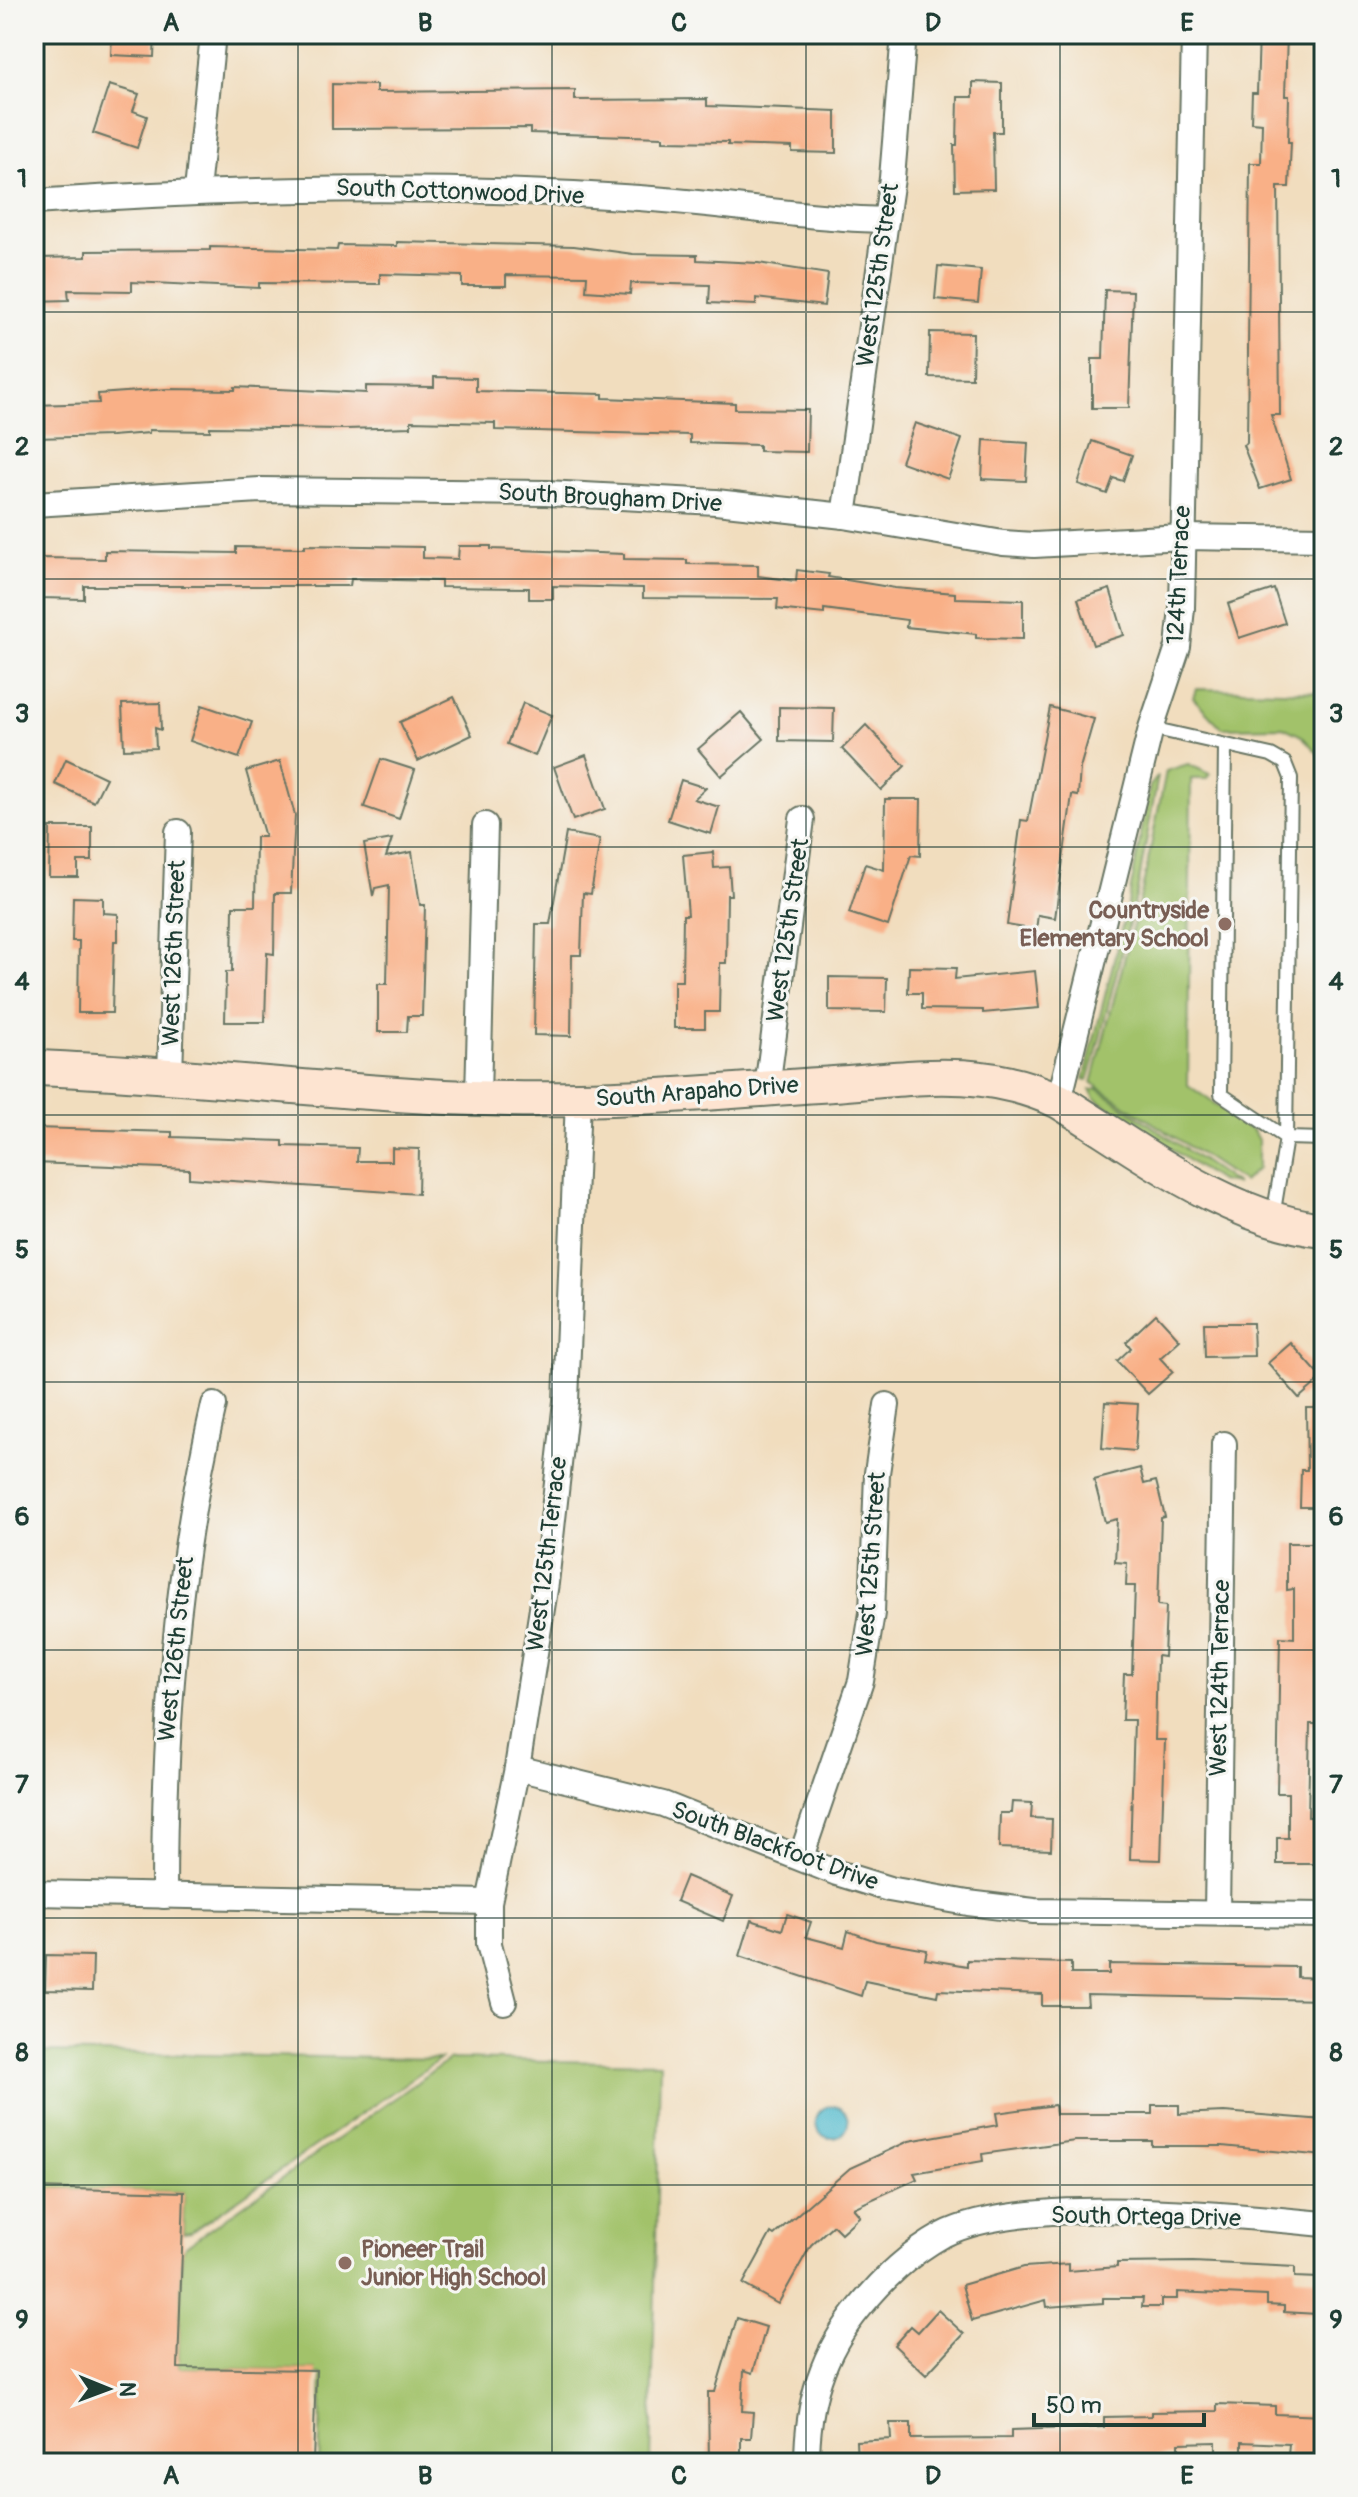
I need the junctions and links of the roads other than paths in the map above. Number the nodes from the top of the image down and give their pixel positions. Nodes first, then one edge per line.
1 (213, 34) edge
2 (904, 34) edge
3 (1194, 34) edge
4 (197, 191) junction
5 (34, 202) edge
6 (886, 220) junction
7 (34, 504) edge
8 (844, 516) junction
9 (1183, 537) junction
10 (1324, 539) edge
11 (1151, 728) junction
12 (1225, 746) junction
13 (802, 819) dead end
14 (485, 825) dead end
15 (178, 832) dead end
16 (34, 1068) edge
17 (170, 1074) junction
18 (767, 1088) junction
19 (478, 1096) junction
20 (578, 1099) junction
21 (1059, 1101) junction
22 (1286, 1138) junction
23 (1324, 1139) edge
24 (1272, 1220) junction
25 (1324, 1230) edge
26 (214, 1405) dead end
27 (887, 1405) dead end
28 (1224, 1444) dead end
29 (517, 1768) junction
30 (801, 1857) junction
31 (34, 1893) edge
32 (164, 1896) junction
33 (489, 1902) junction
34 (1217, 1912) junction
35 (1324, 1915) edge
36 (504, 2002) dead end
37 (1324, 2224) edge
38 (807, 2463) edge

1 - 4 street
2 - 6 street, West 125th Street
3 - 9 street, 124th Terrace
4 - 5 street, South Cottonwood Drive
4 - 6 street, South Cottonwood Drive
6 - 8 street, West 125th Street
7 - 8 street, South Brougham Drive
8 - 9 street, South Brougham Drive
9 - 10 street, South Brougham Drive
9 - 11 street, 124th Terrace
11 - 12 lane
11 - 21 street, 124th Terrace
12 - 22 lane
12 - 22 lane
13 - 18 street, West 125th Street
14 - 19 street
15 - 17 street, West 126th Street
16 - 17 street, South Arapaho Drive
17 - 19 street, South Arapaho Drive
18 - 20 street, South Arapaho Drive
18 - 21 street, South Arapaho Drive
19 - 20 street, South Arapaho Drive
20 - 29 street, West 125th Terrace
21 - 24 street, South Arapaho Drive
22 - 23 lane
22 - 24 lane
24 - 25 street, South Arapaho Drive
26 - 32 street, West 126th Street
27 - 30 street, West 125th Street
28 - 34 street, West 124th Terrace
29 - 30 street, South Blackfoot Drive
29 - 33 street, West 125th Terrace
30 - 34 street, South Blackfoot Drive
31 - 32 street
32 - 33 street
33 - 36 street, West 125th Terrace
34 - 35 street, South Blackfoot Drive
37 - 38 street, South Ortega Drive

